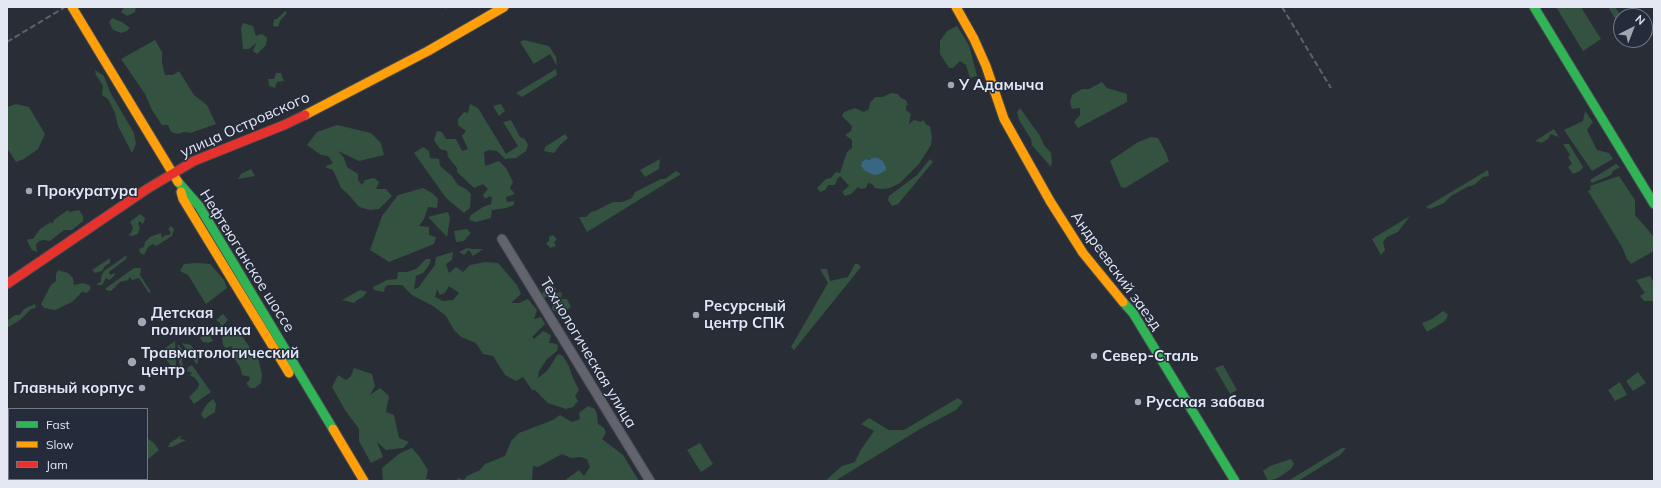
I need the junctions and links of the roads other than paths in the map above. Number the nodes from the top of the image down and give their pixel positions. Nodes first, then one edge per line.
1 (72, 7) edge
2 (504, 7) edge
3 (956, 7) edge
4 (1534, 7) edge
5 (175, 177) junction
6 (1654, 204) edge
7 (502, 239) dead end
8 (7, 284) edge
9 (354, 481) edge
10 (364, 481) edge
11 (650, 481) edge
12 (1235, 481) edge

1 - 5 main road, Нефтеюганское шоссе
2 - 5 main road, улица Островского
3 - 12 main road, Андреевский заезд
4 - 6 main road
5 - 8 main road, улица Островского
5 - 9 main road, Нефтеюганское шоссе
5 - 10 main road, Нефтеюганское шоссе
7 - 11 street, Технологическая улица

